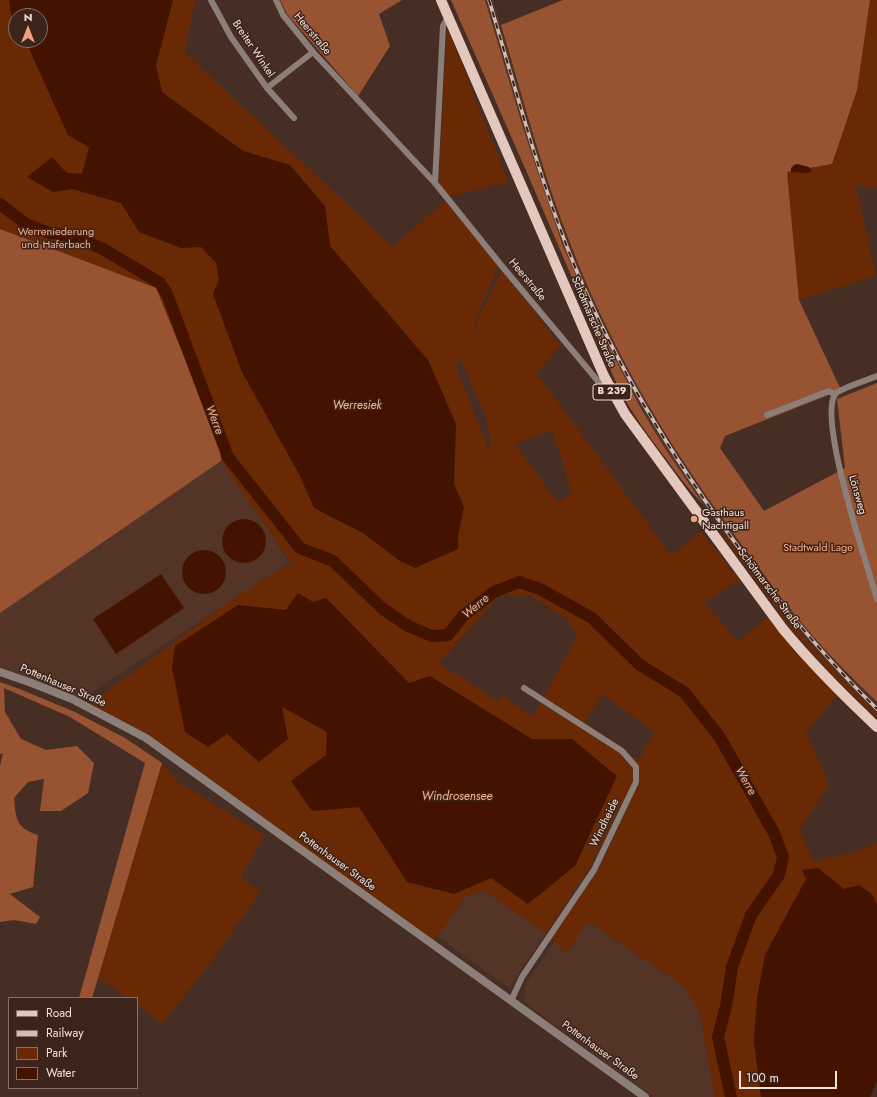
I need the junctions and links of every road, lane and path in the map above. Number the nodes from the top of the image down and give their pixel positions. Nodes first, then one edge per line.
1 (211, 0) edge
2 (276, 0) edge
3 (441, 0) edge
4 (448, 16) junction
5 (313, 52) junction
6 (266, 88) junction
7 (294, 118) dead end
8 (435, 183) junction
9 (877, 376) edge
10 (608, 385) junction
11 (835, 395) junction
12 (766, 415) dead end
13 (877, 599) edge
14 (0, 672) edge
15 (524, 688) dead end
16 (877, 727) edge
17 (511, 1001) junction
18 (645, 1097) edge

1 - 6 street, Breiter Winkel
2 - 5 street, Heerstraße
3 - 4 main road, Schötmarsche Straße / B 239
4 - 8 street
4 - 10 main road, Schötmarsche Straße / B 239
5 - 6 street, Breiter Winkel
5 - 8 street, Heerstraße
6 - 7 street, Breiter Winkel
8 - 10 street, Heerstraße
9 - 11 street
10 - 16 main road, Schötmarsche Straße / B 239
11 - 12 street
11 - 13 street, Lönsweg
14 - 17 street, Pottenhauser Straße
15 - 17 street, Windheide
17 - 18 street, Pottenhauser Straße

